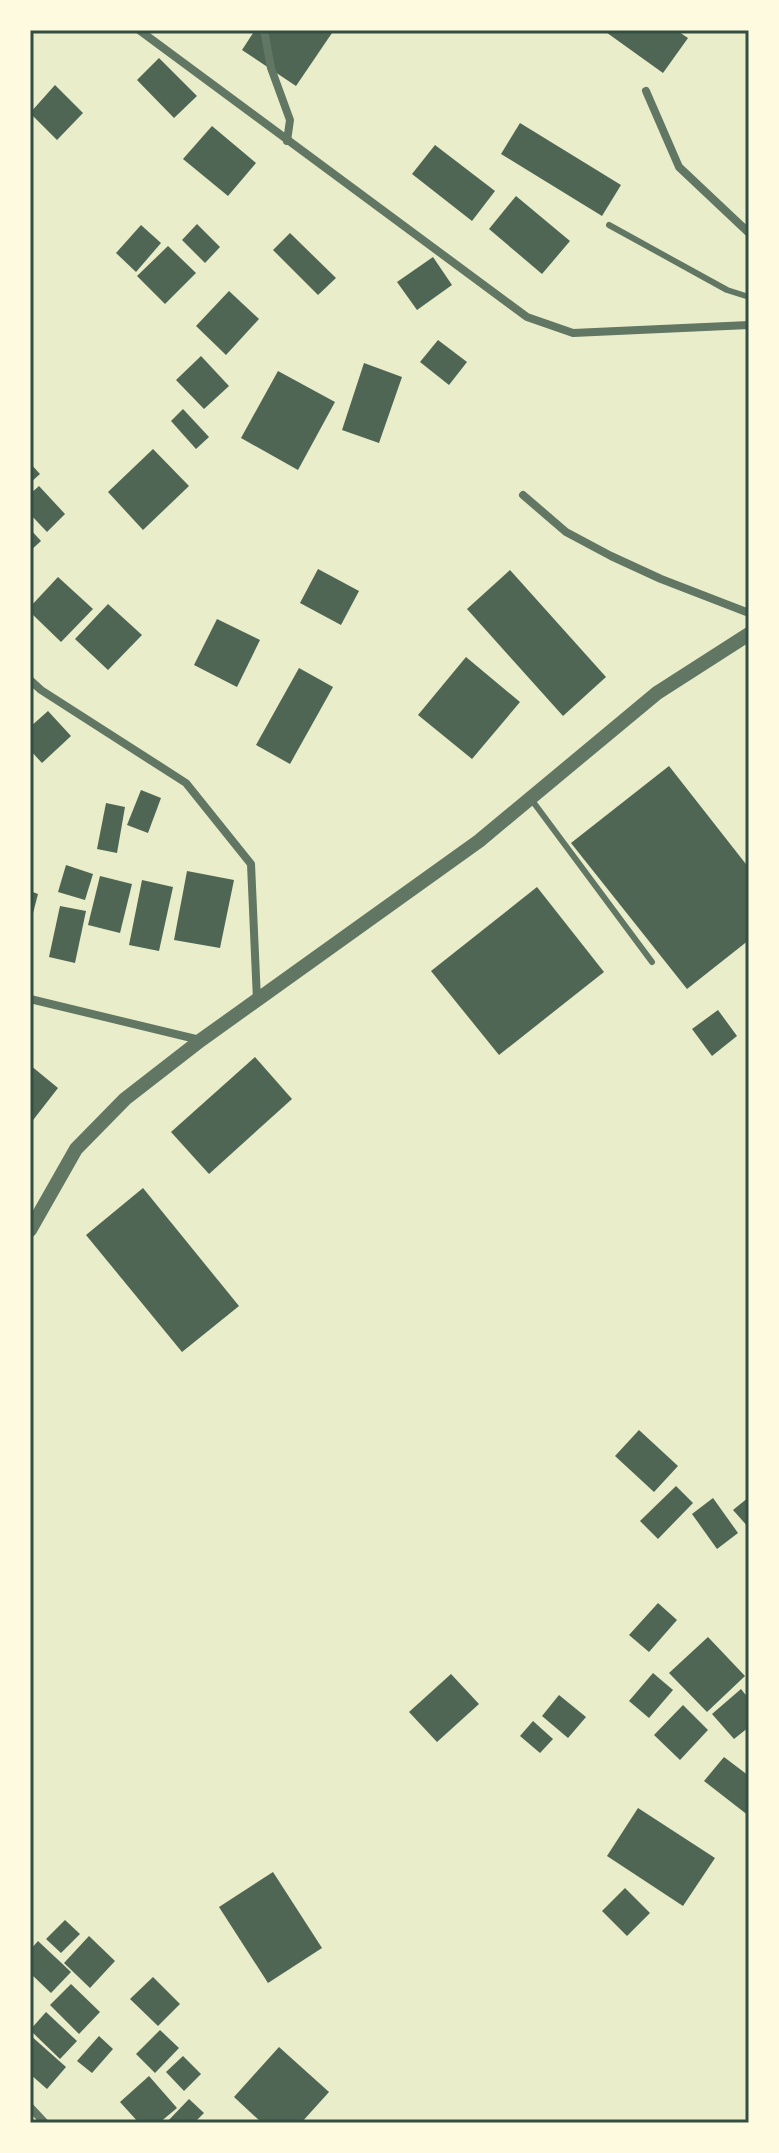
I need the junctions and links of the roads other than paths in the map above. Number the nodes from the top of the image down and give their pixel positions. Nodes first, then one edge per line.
1 (139, 30) edge
2 (264, 30) edge
3 (646, 91) dead end
4 (287, 141) junction
5 (609, 225) dead end
6 (749, 233) edge
7 (749, 297) edge
8 (749, 325) edge
9 (523, 495) dead end
10 (749, 613) edge
11 (749, 634) edge
12 (30, 680) edge
13 (531, 799) junction
14 (652, 962) dead end
15 (30, 999) edge
16 (257, 1000) junction
17 (201, 1040) junction
18 (30, 1230) edge
19 (30, 2107) edge
20 (45, 2123) edge

1 - 4 street
2 - 4 street
3 - 6 street
4 - 8 street
5 - 7 lane
9 - 10 street
11 - 13 street
12 - 16 street
13 - 14 lane
13 - 16 street
15 - 17 street
16 - 17 street
17 - 18 street
19 - 20 street

